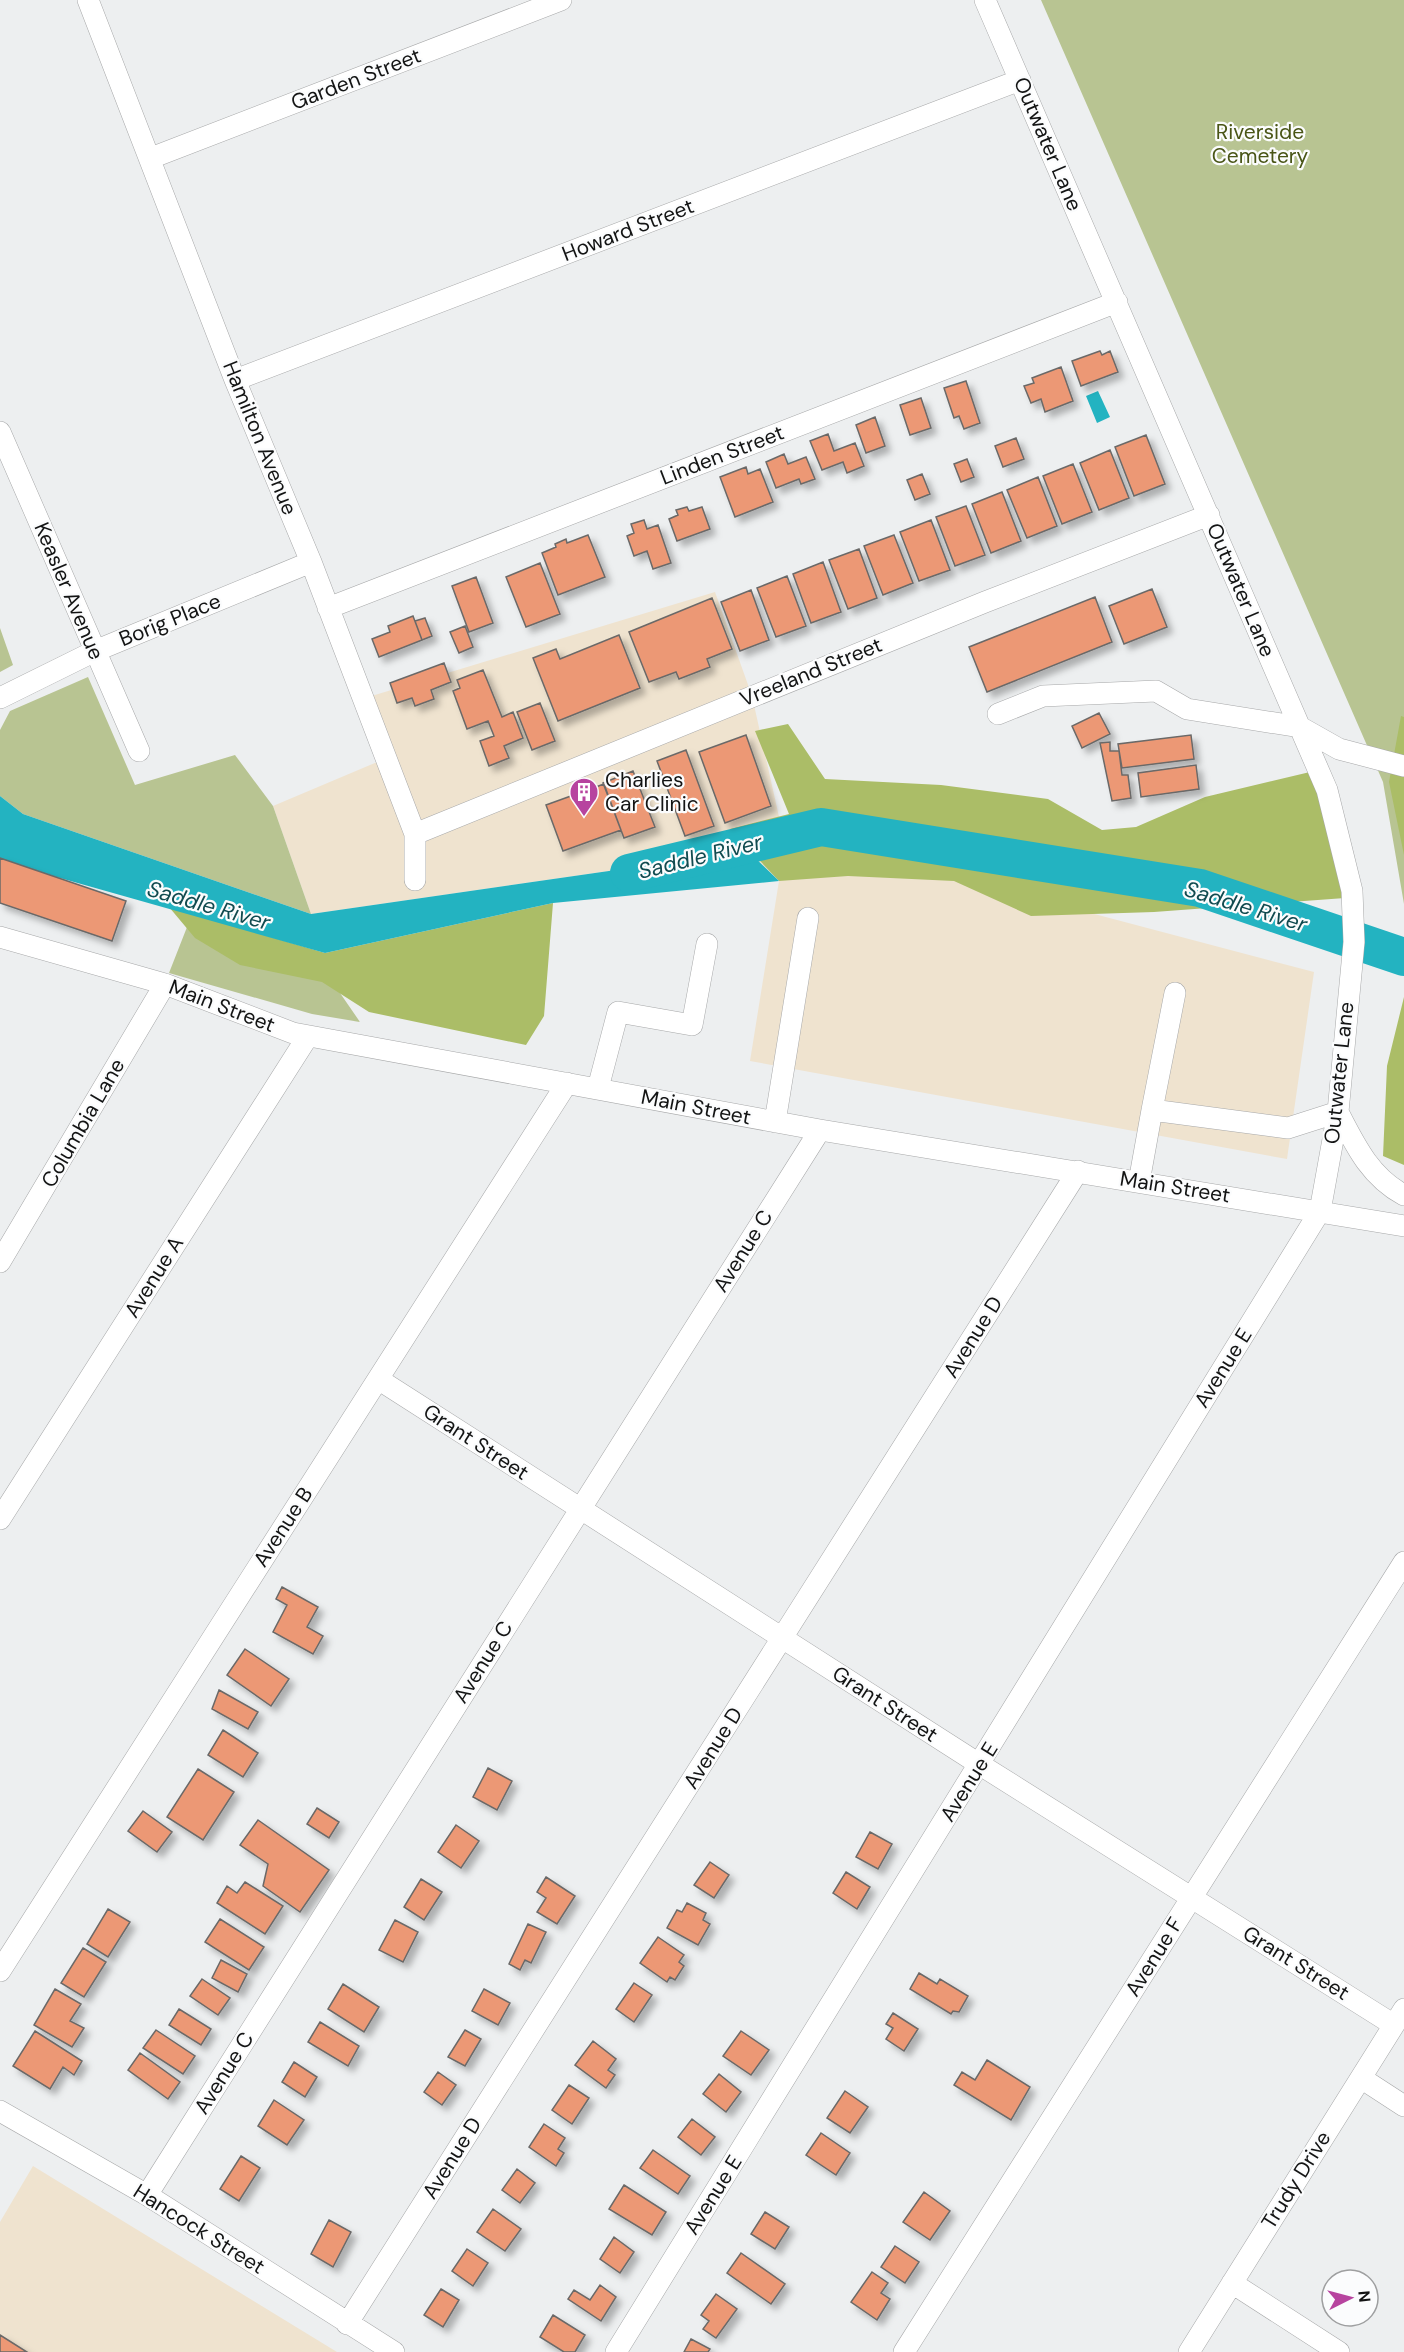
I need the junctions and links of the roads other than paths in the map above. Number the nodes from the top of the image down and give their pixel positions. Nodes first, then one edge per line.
1 (88, 0) edge
2 (561, 0) edge
3 (985, 0) edge
4 (1020, 80) junction
5 (151, 158) junction
6 (1117, 302) junction
7 (236, 380) junction
8 (0, 432) edge
9 (1209, 515) junction
10 (311, 562) junction
11 (328, 608) junction
12 (95, 651) junction
13 (0, 698) edge
14 (998, 714) dead end
15 (1300, 727) junction
16 (139, 751) dead end
17 (1404, 766) edge
18 (415, 834) junction
19 (415, 880) dead end
20 (808, 918) dead end
21 (0, 937) edge
22 (707, 944) dead end
23 (165, 984) junction
24 (1175, 993) dead end
25 (308, 1036) junction
26 (567, 1083) junction
27 (598, 1088) junction
28 (1152, 1110) junction
29 (1338, 1113) junction
30 (775, 1122) junction
31 (820, 1130) junction
32 (1078, 1172) junction
33 (1139, 1182) junction
34 (1404, 1195) edge
35 (1320, 1211) junction
36 (1404, 1226) edge
37 (0, 1262) edge
38 (378, 1379) junction
39 (580, 1509) junction
40 (0, 1519) edge
41 (1404, 1562) edge
42 (782, 1638) junction
43 (979, 1764) junction
44 (1191, 1898) junction
45 (0, 1971) edge
46 (1399, 2017) edge
47 (1361, 2078) junction
48 (1404, 2106) edge
49 (0, 2111) edge
50 (147, 2195) junction
51 (1232, 2283) junction
52 (347, 2324) junction
53 (394, 2352) edge
54 (616, 2352) edge
55 (904, 2352) edge
56 (1189, 2352) edge
57 (1339, 2352) edge

1 - 5 street, Hamilton Avenue
2 - 5 street, Garden Street
3 - 4 street, Outwater Lane
4 - 6 street, Outwater Lane
4 - 7 street, Howard Street
5 - 7 street, Hamilton Avenue
6 - 9 street, Outwater Lane
6 - 11 street, Linden Street
7 - 10 street, Hamilton Avenue
8 - 12 street, Keasler Avenue
9 - 15 street, Outwater Lane
9 - 18 street, Vreeland Street
10 - 11 street, Hamilton Avenue
10 - 12 street, Borig Place
11 - 18 street, Hamilton Avenue
12 - 13 street, Borig Place
12 - 16 street, Keasler Avenue
14 - 15 street
15 - 17 street
15 - 29 street, Outwater Lane
18 - 19 street, Hamilton Avenue
20 - 30 street
21 - 23 street, Main Street
22 - 27 street
23 - 25 street, Main Street
23 - 37 street, Columbia Lane
24 - 28 street
25 - 26 street, Main Street
25 - 40 street, Avenue A
26 - 27 street, Main Street
26 - 38 street, Avenue B
27 - 30 street, Main Street
28 - 29 street
28 - 33 street
29 - 34 street
29 - 35 street, Outwater Lane
30 - 31 street, Main Street
31 - 32 street, Main Street
31 - 39 street, Avenue C
32 - 33 street, Main Street
32 - 42 street, Avenue D
33 - 35 street, Main Street
35 - 36 street, Main Street
35 - 43 street, Avenue E
38 - 39 street, Grant Street
38 - 45 street, Avenue B
39 - 42 street, Grant Street
39 - 50 street, Avenue C
41 - 44 street, Avenue F
42 - 43 street, Grant Street
42 - 52 street, Avenue D
43 - 44 street, Grant Street
43 - 54 street, Avenue E
44 - 46 street, Grant Street
44 - 55 street, Avenue F
46 - 47 street, Trudy Drive
47 - 48 street
47 - 51 street, Trudy Drive
49 - 50 street, Hancock Street
50 - 52 street, Hancock Street
51 - 56 street, Trudy Drive
51 - 57 street
52 - 53 street, Hancock Street

